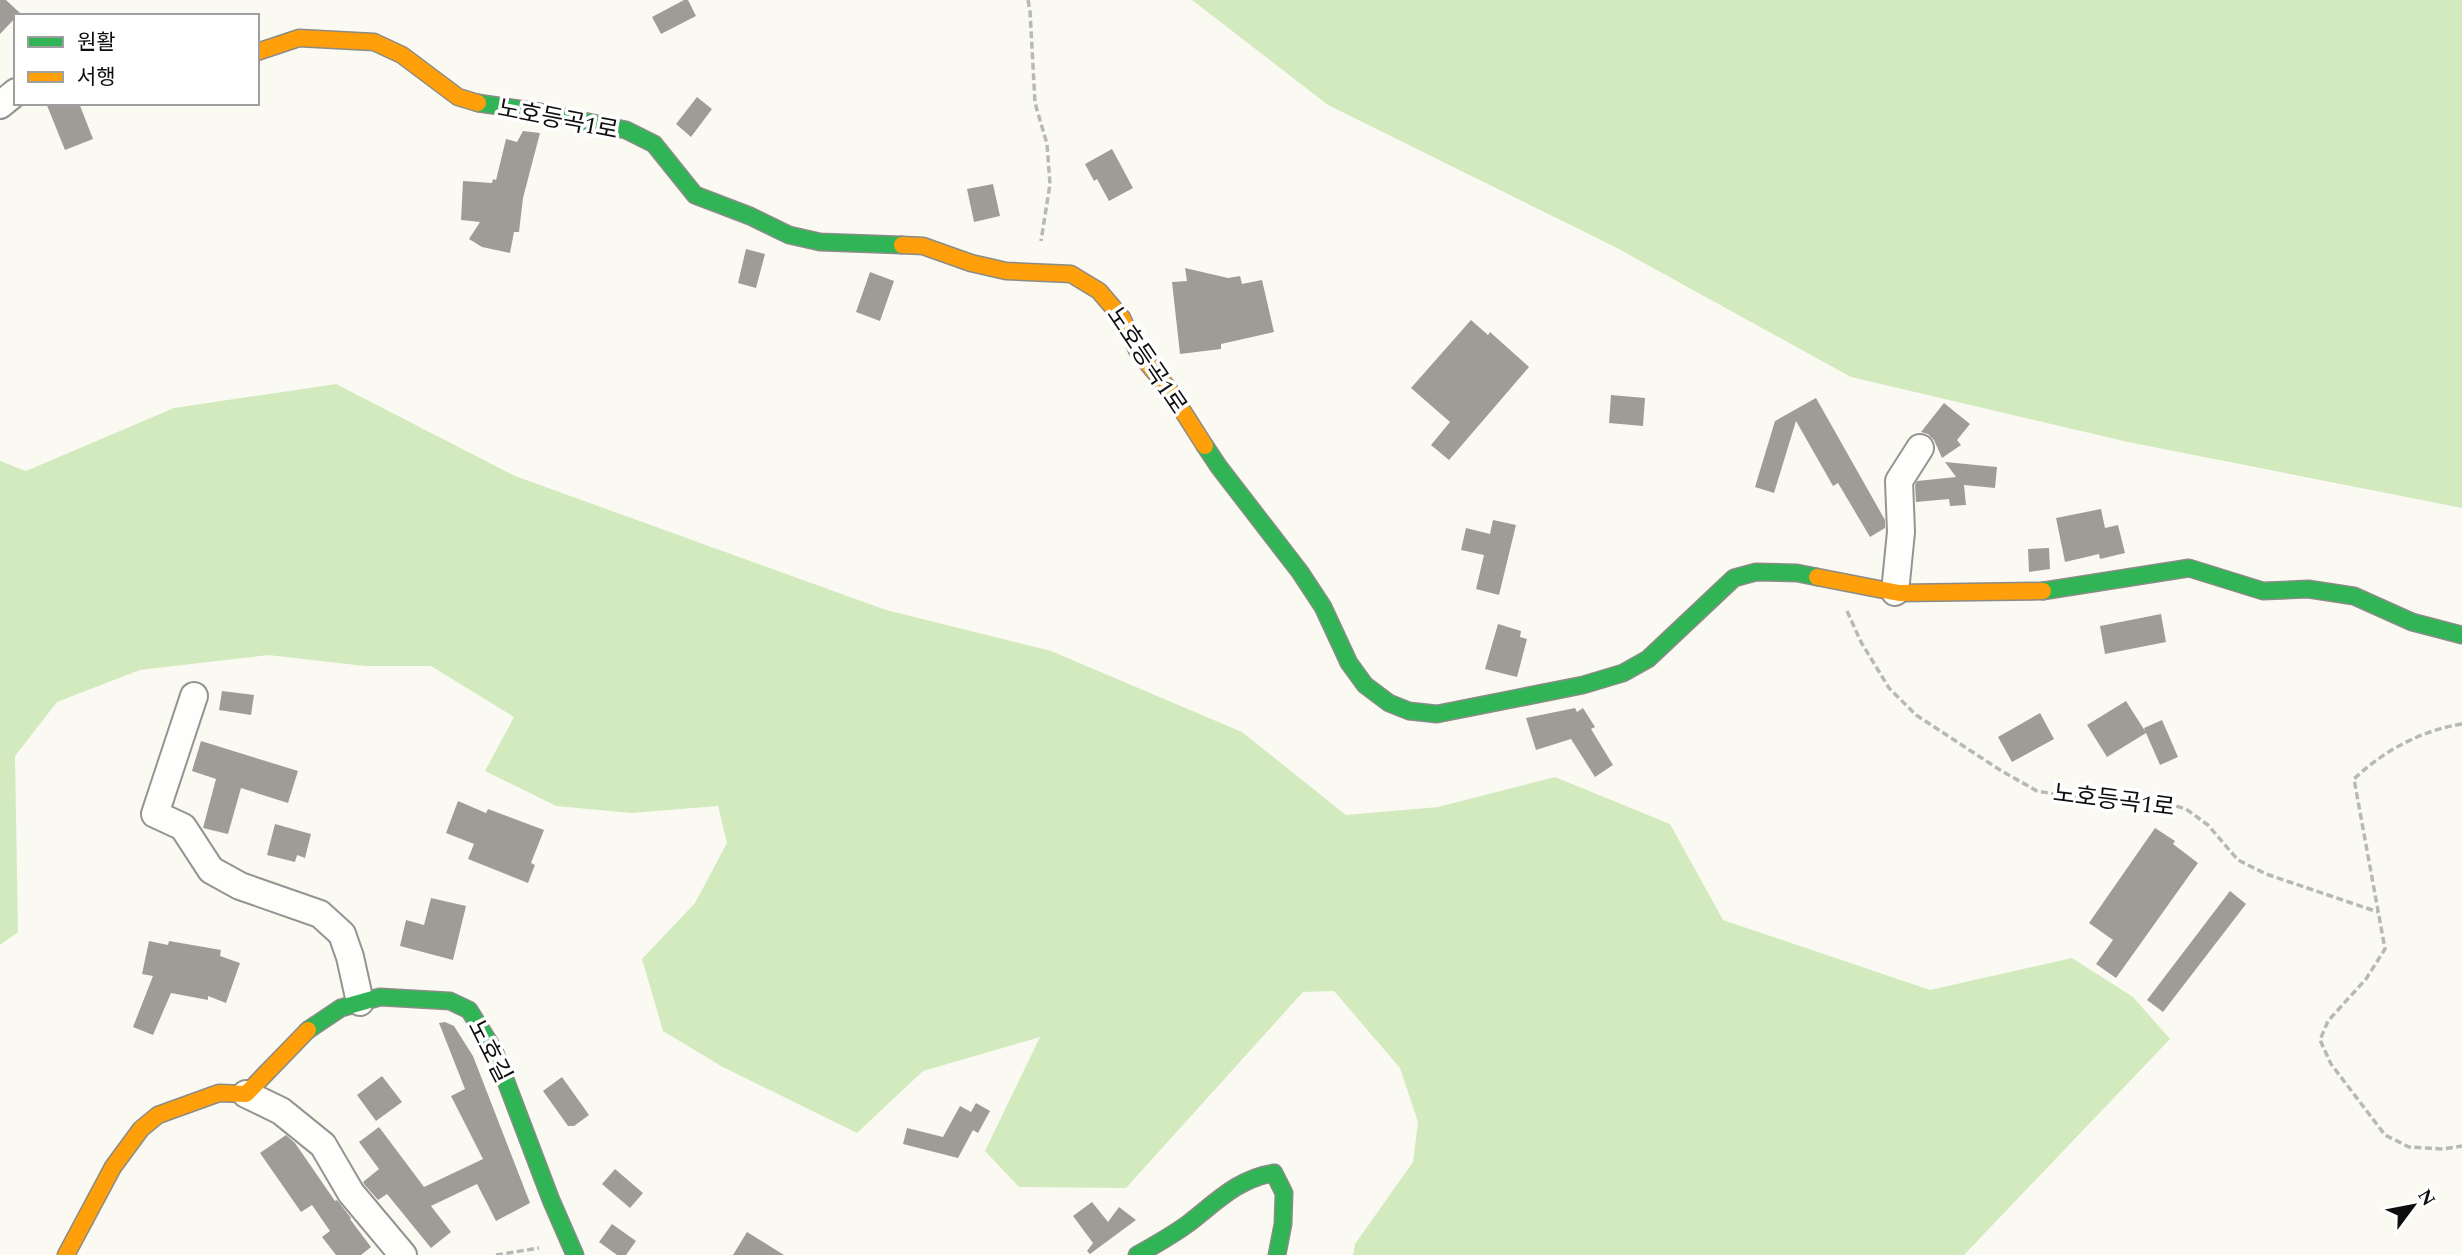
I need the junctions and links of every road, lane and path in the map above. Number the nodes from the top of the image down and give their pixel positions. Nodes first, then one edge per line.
1 (1028, 0) edge
2 (259, 51) edge
3 (14, 94) edge
4 (0, 105) edge
5 (1034, 271) junction
6 (1920, 448) dead end
7 (1833, 580) junction
8 (1895, 592) junction
9 (2462, 635) edge
10 (194, 696) dead end
11 (2462, 724) edge
12 (2378, 912) junction
13 (360, 1003) junction
14 (246, 1094) junction
15 (2462, 1146) edge
16 (573, 1248) edge
17 (66, 1255) edge
18 (403, 1255) edge
19 (496, 1255) edge
20 (1137, 1255) edge
21 (1277, 1255) edge

1 - 5 path
2 - 5 street, 노호등곡1로
3 - 4 street
5 - 7 street, 노호등곡1로
6 - 8 street
7 - 8 street, 노호등곡1로
7 - 12 path, 노호등곡1로
8 - 9 street, 노호등곡1로
10 - 13 street
11 - 12 path
12 - 15 path
13 - 14 street, 노호길
13 - 16 street, 노호길
14 - 17 street
14 - 18 street
16 - 19 path
20 - 21 street

